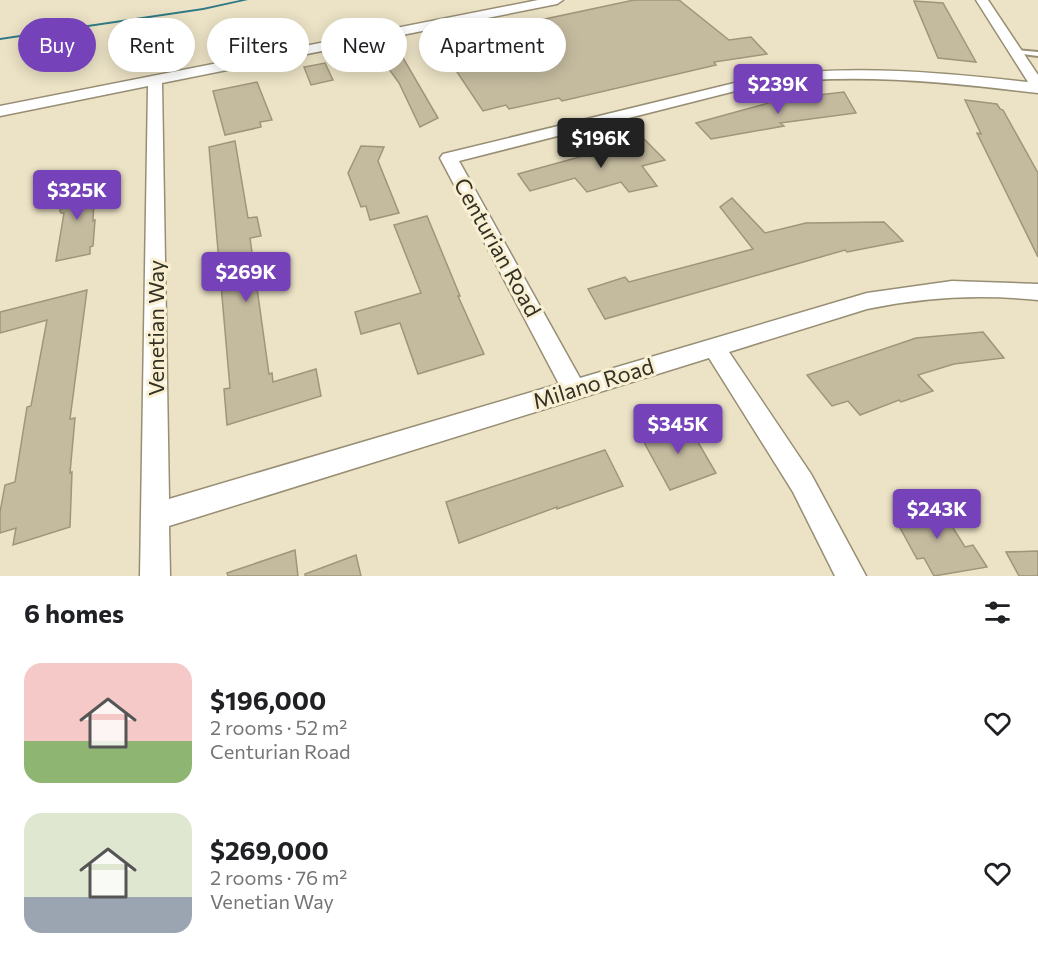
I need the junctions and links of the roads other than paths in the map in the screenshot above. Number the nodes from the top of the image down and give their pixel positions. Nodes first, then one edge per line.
1 (557, 0) edge
2 (982, 0) edge
3 (1016, 52) junction
4 (1038, 54) edge
5 (155, 81) junction
6 (1037, 84) edge
7 (0, 111) edge
8 (1038, 292) edge
9 (713, 346) junction
10 (574, 388) junction
11 (155, 517) junction
12 (155, 576) edge
13 (851, 576) edge

1 - 5 street
2 - 3 street
3 - 4 lane
3 - 6 street
5 - 7 street
5 - 11 street, Venetian Way
6 - 10 street, Centurian Road
8 - 9 street, Milano Road
9 - 10 street, Milano Road
9 - 13 street
10 - 11 street, Milano Road
11 - 12 street, Venetian Way

